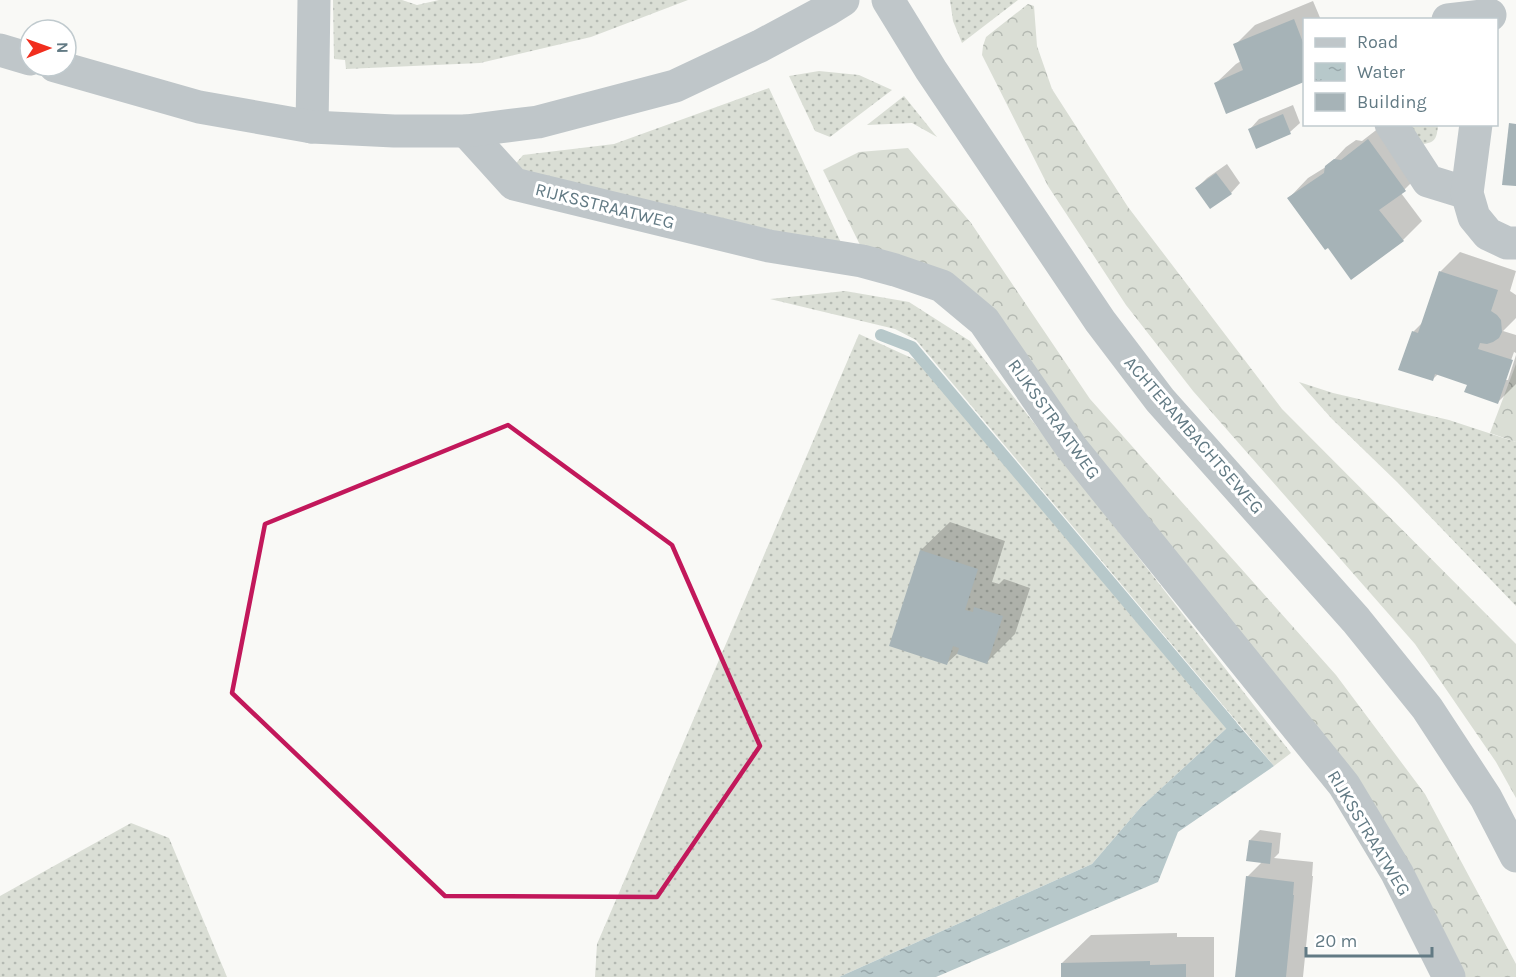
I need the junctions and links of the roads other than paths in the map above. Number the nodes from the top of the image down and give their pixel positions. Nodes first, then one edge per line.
1 (314, 0) edge
2 (843, 0) edge
3 (888, 0) edge
4 (1490, 12) edge
5 (1458, 18) edge
6 (0, 50) edge
7 (18, 55) edge
8 (78, 73) edge
9 (1391, 126) edge
10 (1476, 126) edge
11 (312, 127) junction
12 (466, 131) junction
13 (1467, 193) junction
14 (1516, 243) edge
15 (1516, 856) edge
16 (1449, 977) edge

1 - 11 street
2 - 12 street
3 - 15 street, ACHTERAMBACHTSEWEG
4 - 5 street
6 - 7 street
8 - 11 street
9 - 13 street
10 - 13 street
11 - 12 street
12 - 16 street, RIJKSSTRAATWEG
13 - 14 street

